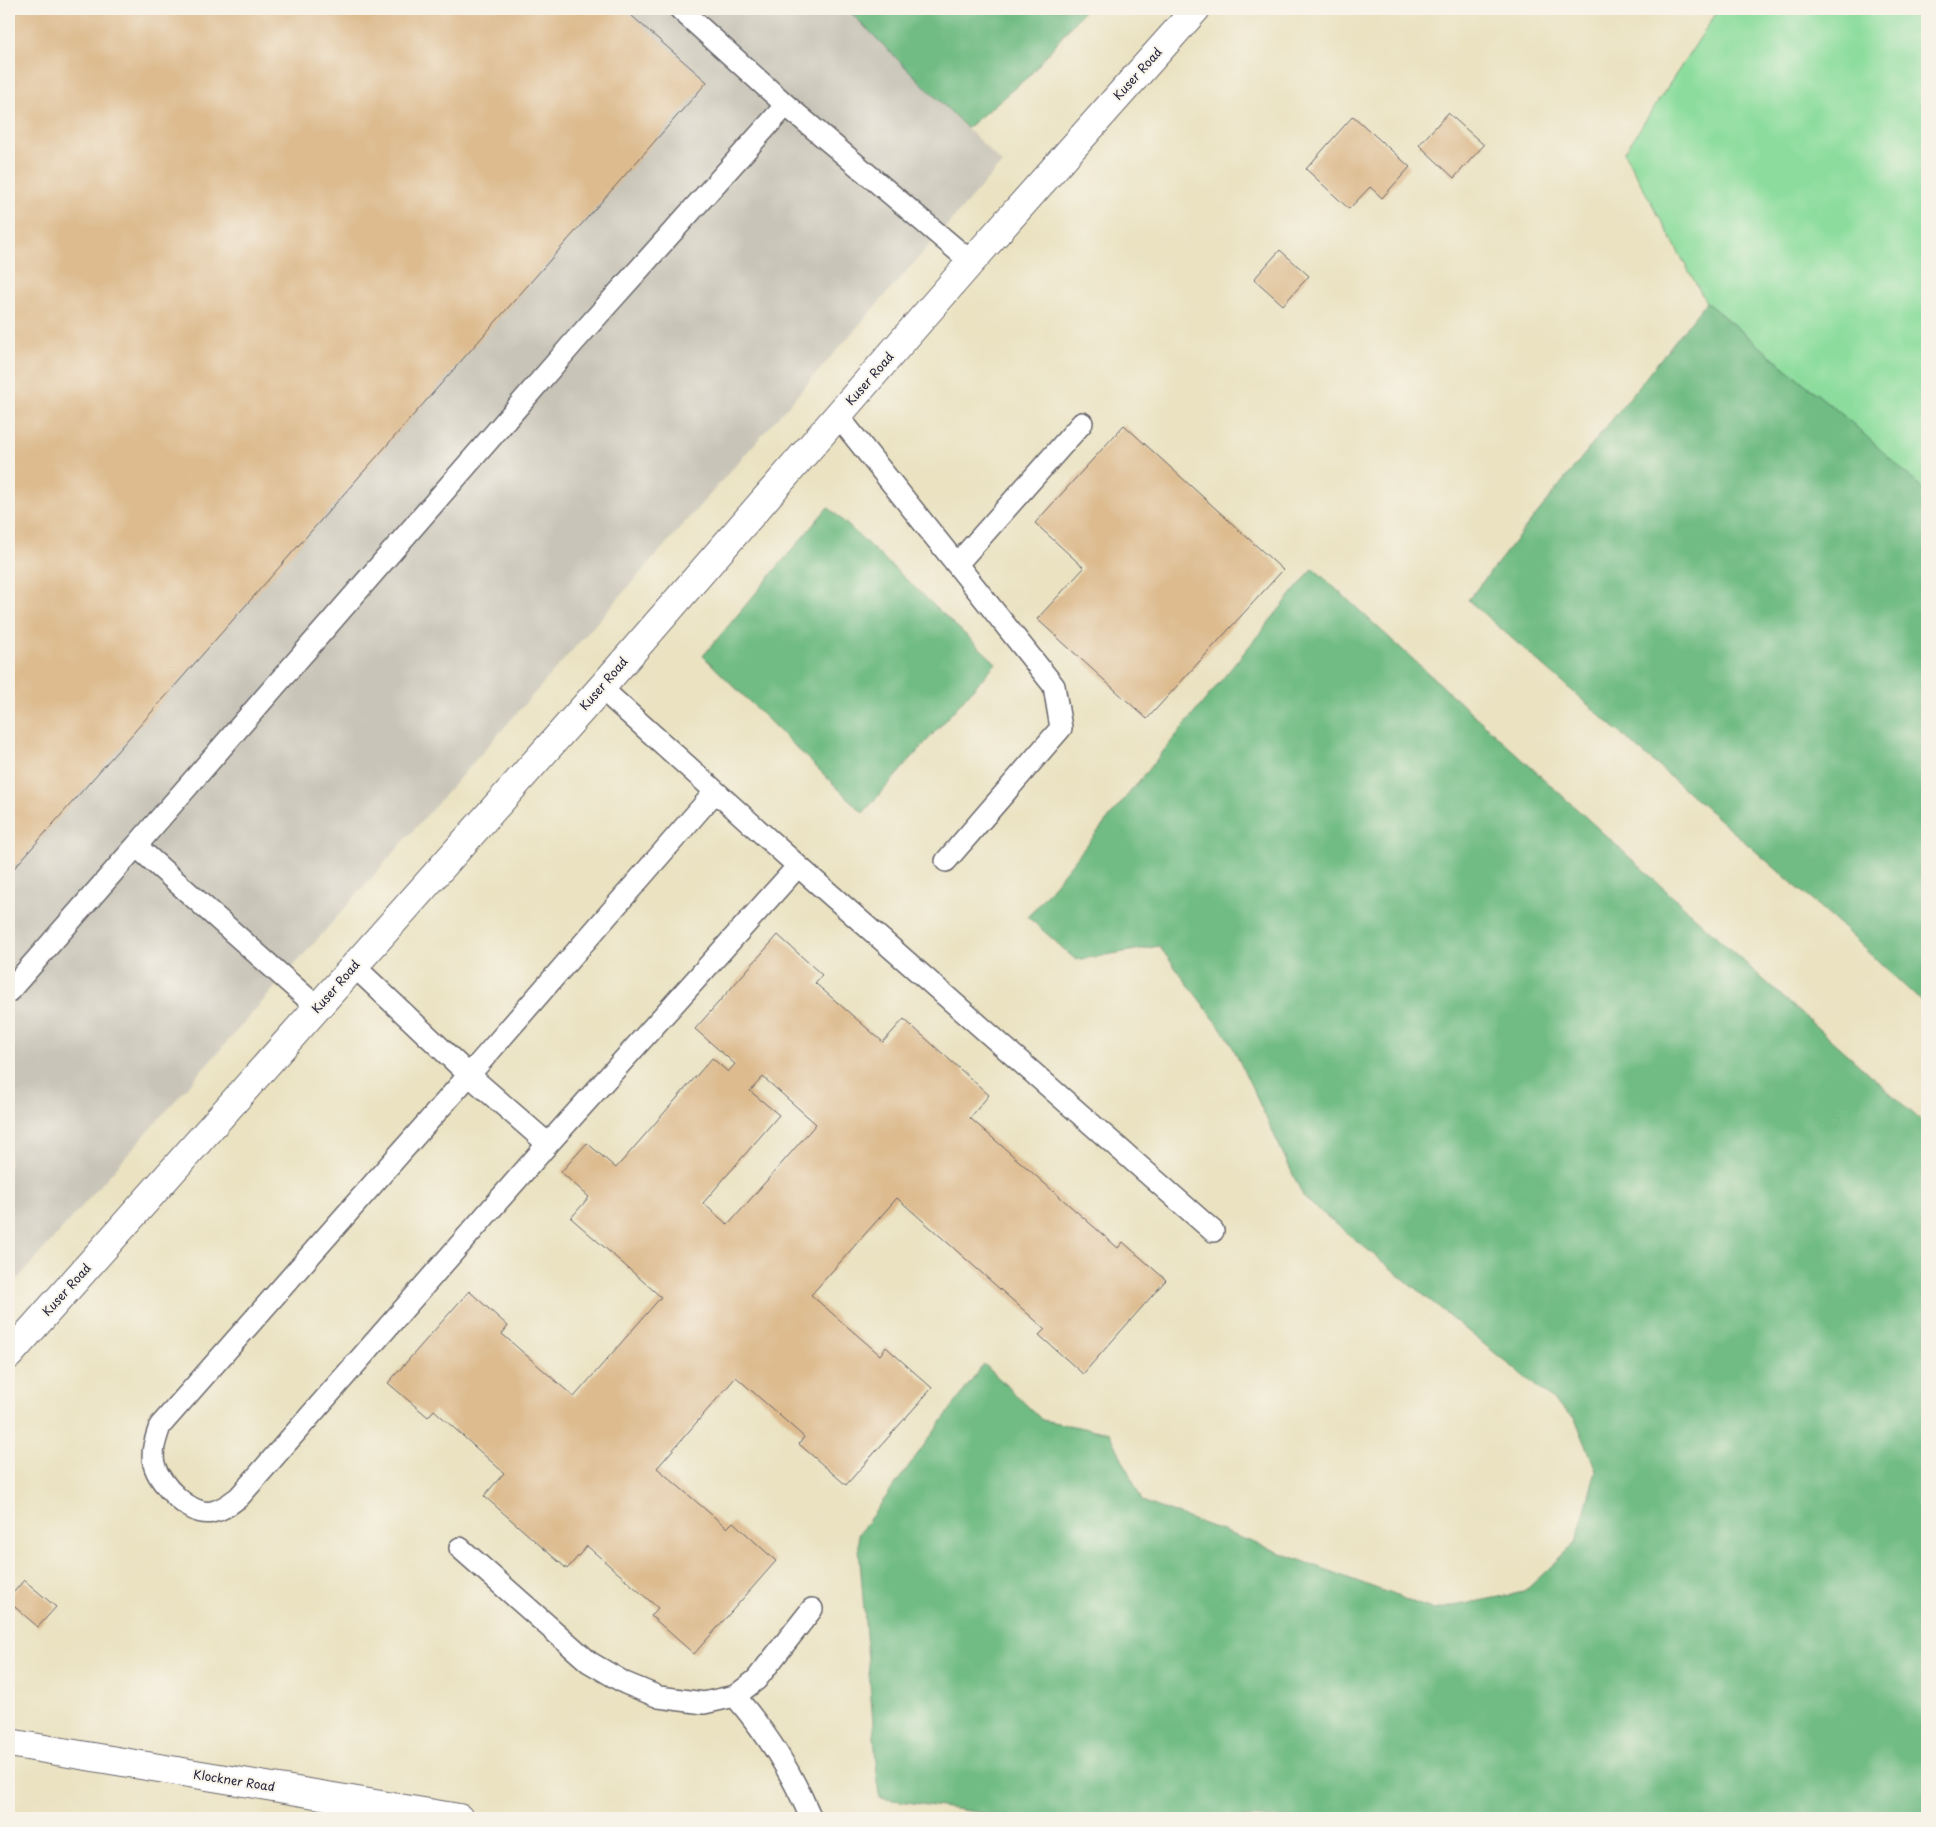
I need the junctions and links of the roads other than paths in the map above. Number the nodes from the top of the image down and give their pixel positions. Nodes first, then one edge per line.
1 (680, 9) edge
2 (1196, 9) edge
3 (786, 105) junction
4 (971, 262) junction
5 (838, 416) junction
6 (1082, 423) dead end
7 (957, 564) junction
8 (600, 688) junction
9 (715, 792) junction
10 (136, 846) junction
11 (946, 861) dead end
12 (798, 866) junction
13 (354, 966) junction
14 (9, 991) edge
15 (318, 1008) junction
16 (469, 1074) junction
17 (548, 1144) junction
18 (1214, 1231) dead end
19 (9, 1355) edge
20 (460, 1548) dead end
21 (812, 1609) dead end
22 (735, 1696) junction
23 (9, 1743) edge
24 (459, 1818) edge
25 (811, 1818) edge

1 - 3 lane
2 - 4 street, Kuser Road
3 - 4 lane
3 - 10 lane
4 - 5 street, Kuser Road
5 - 7 lane
5 - 8 street, Kuser Road
6 - 7 lane
7 - 11 lane
8 - 9 lane
8 - 13 street, Kuser Road
9 - 12 lane
9 - 16 lane
10 - 14 lane
10 - 15 lane
12 - 17 lane
12 - 18 lane
13 - 15 street, Kuser Road
13 - 16 lane
15 - 19 street, Kuser Road
16 - 17 lane
16 - 17 lane
20 - 22 lane
21 - 22 lane
22 - 25 lane
23 - 24 street, Klockner Road

